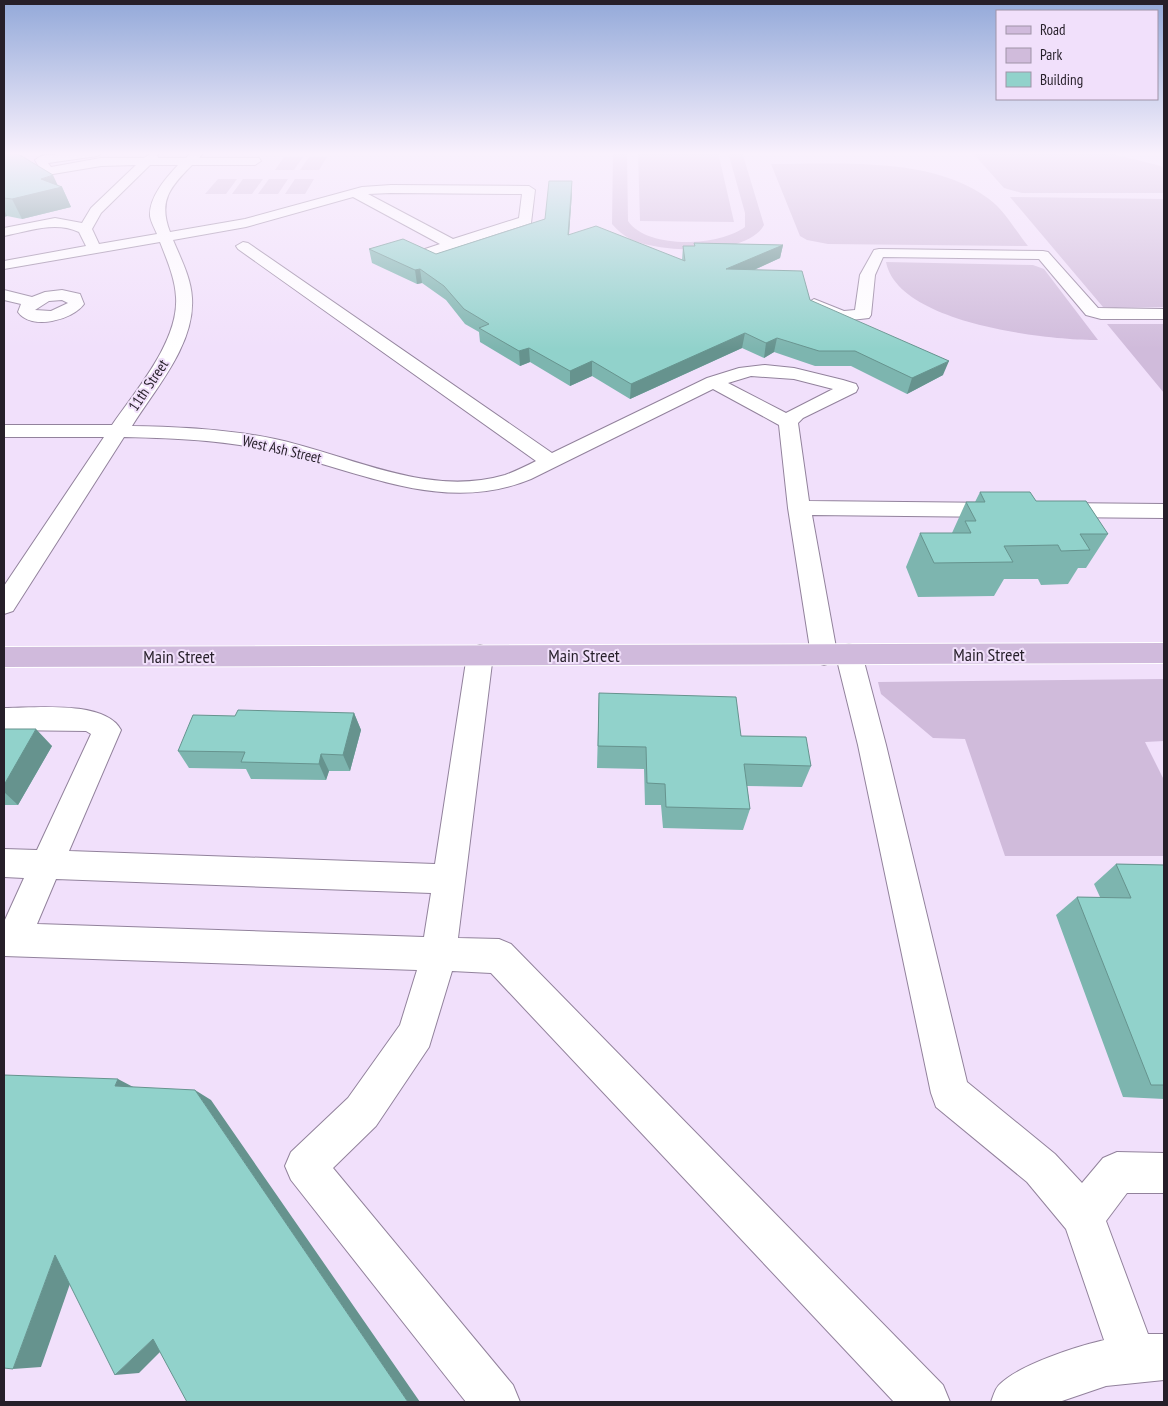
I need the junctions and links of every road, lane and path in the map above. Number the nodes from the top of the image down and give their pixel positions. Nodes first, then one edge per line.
1 (77, 218) edge
2 (92, 218) edge
3 (157, 218) edge
4 (268, 218) edge
5 (401, 218) edge
6 (526, 218) edge
7 (57, 222) junction
8 (85, 229) junction
9 (4, 232) edge
10 (163, 236) junction
11 (451, 244) junction
12 (243, 246) dead end
13 (93, 248) junction
14 (427, 253) edge
15 (4, 265) edge
16 (4, 295) edge
17 (32, 302) dead end
18 (814, 304) edge
19 (1164, 314) edge
20 (713, 382) junction
21 (788, 422) junction
22 (12, 431) edge
23 (117, 432) junction
24 (4, 451) edge
25 (551, 462) junction
26 (799, 508) junction
27 (1164, 511) edge
28 (4, 605) edge
29 (1164, 653) edge
30 (837, 654) junction
31 (480, 655) junction
32 (4, 657) edge
33 (4, 719) edge
34 (4, 863) edge
35 (47, 865) junction
36 (450, 879) junction
37 (8, 940) edge
38 (439, 954) junction
39 (1164, 1173) edge
40 (1083, 1216) junction
41 (1149, 1357) edge
42 (496, 1402) edge
43 (926, 1402) edge
44 (1015, 1402) edge

1 - 7 street
2 - 8 street
3 - 10 street, 11th Street
4 - 10 street
5 - 11 street
6 - 11 street
7 - 8 street
7 - 9 street
8 - 13 street
10 - 13 street
10 - 23 street, 11th Street
11 - 14 street
12 - 25 street
13 - 15 street
16 - 17 street
18 - 19 street
20 - 21 street
20 - 21 street, West Ash Street
20 - 25 street, West Ash Street
21 - 26 street
22 - 23 street, West Ash Street
22 - 24 street
23 - 25 street, West Ash Street
23 - 28 street, 11th Street
26 - 27 street
26 - 30 street
29 - 30 main road, Main Street
30 - 31 main road, Main Street
30 - 40 street
31 - 32 main road, Main Street
31 - 36 street
33 - 35 street
34 - 35 street
35 - 36 street
35 - 37 street
36 - 38 street
37 - 38 street
38 - 42 street
38 - 43 street
39 - 40 street
40 - 41 street
41 - 44 street

